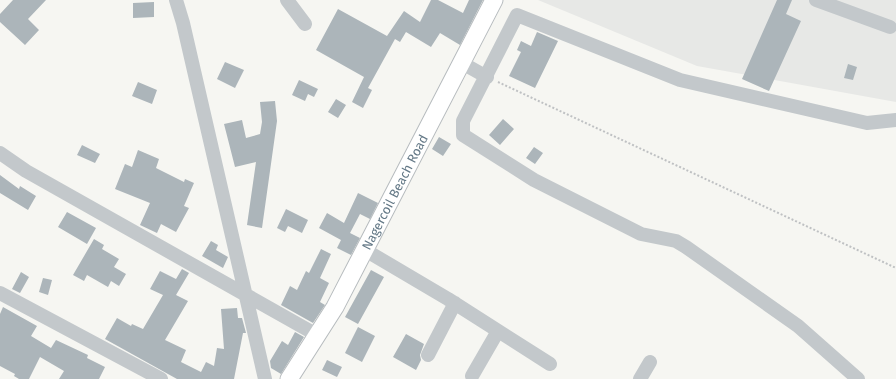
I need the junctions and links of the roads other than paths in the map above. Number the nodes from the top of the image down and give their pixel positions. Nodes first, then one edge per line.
1 (176, 0) edge
2 (287, 0) edge
3 (494, 0) edge
4 (816, 0) edge
5 (305, 24) dead end
6 (890, 27) dead end
7 (462, 64) junction
8 (487, 77) junction
9 (896, 120) edge
10 (0, 153) edge
11 (365, 250) junction
12 (0, 293) edge
13 (247, 297) junction
14 (455, 304) junction
15 (498, 331) junction
16 (317, 335) junction
17 (428, 355) dead end
18 (650, 362) dead end
19 (550, 364) dead end
20 (472, 376) dead end
21 (162, 379) edge
22 (265, 379) edge
23 (288, 379) edge
24 (640, 379) edge
25 (858, 379) edge

1 - 13 street
2 - 5 street
3 - 7 main road, Nagercoil Beach Road
4 - 6 street
7 - 8 street
7 - 11 main road, Nagercoil Beach Road
8 - 9 street
8 - 25 street
10 - 13 street
11 - 14 street
11 - 16 main road, Nagercoil Beach Road
12 - 21 street
13 - 16 street
13 - 22 street
14 - 15 street
14 - 17 street
15 - 19 street
15 - 20 street
16 - 23 main road, Nagercoil Beach Road
18 - 24 street

